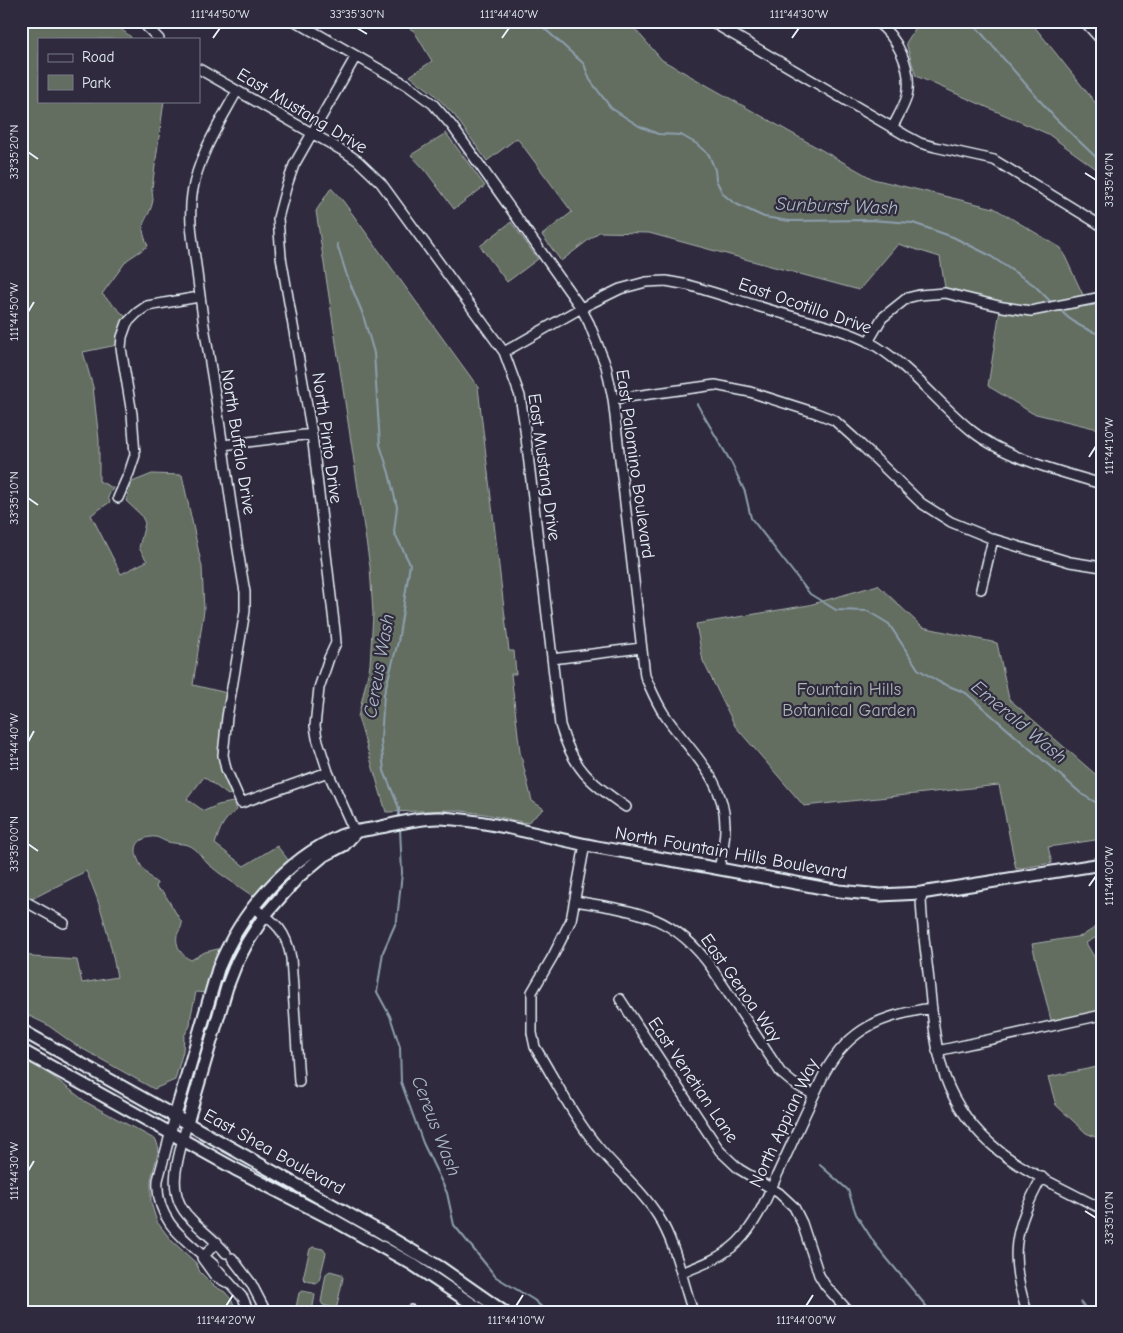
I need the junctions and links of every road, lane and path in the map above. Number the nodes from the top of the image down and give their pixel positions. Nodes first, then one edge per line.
1 (141, 21) edge
2 (295, 21) edge
3 (710, 21) edge
4 (875, 21) edge
5 (1084, 21) edge
6 (158, 38) edge
7 (1102, 41) edge
8 (356, 56) junction
9 (200, 70) edge
10 (237, 91) junction
11 (892, 128) junction
12 (312, 133) junction
13 (1102, 226) edge
14 (199, 297) junction
15 (1102, 297) edge
16 (581, 308) junction
17 (868, 342) junction
18 (504, 352) junction
19 (613, 399) junction
20 (312, 434) junction
21 (223, 445) junction
22 (1102, 484) edge
23 (118, 498) dead end
24 (993, 539) junction
25 (1102, 567) edge
26 (981, 589) dead end
27 (641, 648) junction
28 (552, 659) junction
29 (328, 772) junction
30 (626, 807) dead end
31 (355, 833) junction
32 (585, 844) junction
33 (1102, 864) edge
34 (719, 869) junction
35 (921, 893) junction
36 (21, 899) edge
37 (575, 901) junction
38 (254, 908) junction
39 (265, 915) junction
40 (64, 922) dead end
41 (620, 999) dead end
42 (932, 1008) junction
43 (1102, 1015) edge
44 (21, 1030) edge
45 (21, 1050) edge
46 (937, 1052) junction
47 (299, 1082) dead end
48 (814, 1095) junction
49 (174, 1116) junction
50 (188, 1123) junction
51 (170, 1133) junction
52 (184, 1140) junction
53 (1042, 1177) junction
54 (771, 1189) junction
55 (1102, 1209) edge
56 (214, 1239) junction
57 (201, 1254) junction
58 (242, 1271) junction
59 (681, 1273) junction
60 (231, 1284) junction
61 (262, 1303) junction
62 (248, 1311) edge
63 (266, 1312) edge
64 (484, 1312) edge
65 (504, 1312) edge
66 (694, 1312) edge
67 (850, 1312) edge
68 (1028, 1312) edge

1 - 6 street
2 - 8 street, East Palomino Boulevard
3 - 11 street
4 - 11 street
5 - 7 street
8 - 12 street, North Pinto Drive
8 - 16 street, East Palomino Boulevard
9 - 10 street, East Mustang Drive
10 - 12 street, East Mustang Drive
10 - 14 street, North Buffalo Drive
11 - 13 street
12 - 18 street, East Mustang Drive
12 - 20 street, North Pinto Drive
14 - 21 street, North Buffalo Drive
14 - 23 street
15 - 17 street
16 - 17 street, East Ocotillo Drive
16 - 18 street, East Ocotillo Drive
16 - 19 street, East Palomino Boulevard
17 - 22 street, East Ocotillo Drive
18 - 28 street, East Mustang Drive
19 - 24 street
19 - 27 street, East Palomino Boulevard
20 - 21 street
20 - 29 street, North Pinto Drive
21 - 29 street, North Buffalo Drive
24 - 25 street
24 - 26 street
27 - 28 street
27 - 34 street, East Palomino Boulevard
28 - 30 street, East Mustang Drive
29 - 31 street, North Pinto Drive
31 - 32 main road, North Fountain Hills Boulevard
31 - 38 main road, North Fountain Hills Boulevard
31 - 39 main road, North Fountain Hills Boulevard
32 - 34 main road, North Fountain Hills Boulevard
32 - 37 street
33 - 35 main road, North Fountain Hills Boulevard
34 - 35 main road, North Fountain Hills Boulevard
35 - 42 street
36 - 40 street
37 - 48 street, East Genoa Way
37 - 59 street
38 - 39 street
38 - 49 main road, North Fountain Hills Boulevard
39 - 47 street
39 - 50 main road, North Fountain Hills Boulevard
41 - 54 street, East Venetian Lane
42 - 46 street
42 - 48 street, North Appian Way
43 - 46 street
44 - 49 main road, East Shea Boulevard
45 - 51 main road, East Shea Boulevard
46 - 53 street
48 - 54 street, North Appian Way
49 - 50 main road, East Shea Boulevard
49 - 51 street
50 - 52 street
50 - 65 main road, East Shea Boulevard
51 - 52 main road, East Shea Boulevard
51 - 57 street
52 - 56 street
52 - 64 main road, East Shea Boulevard
53 - 55 street
53 - 68 street
54 - 59 street, North Appian Way
54 - 67 street, East Venetian Lane
56 - 57 street
56 - 58 street
56 - 58 street
57 - 60 street
57 - 60 street
58 - 60 street
58 - 61 street
59 - 66 street
60 - 62 street
61 - 62 street
61 - 63 street

